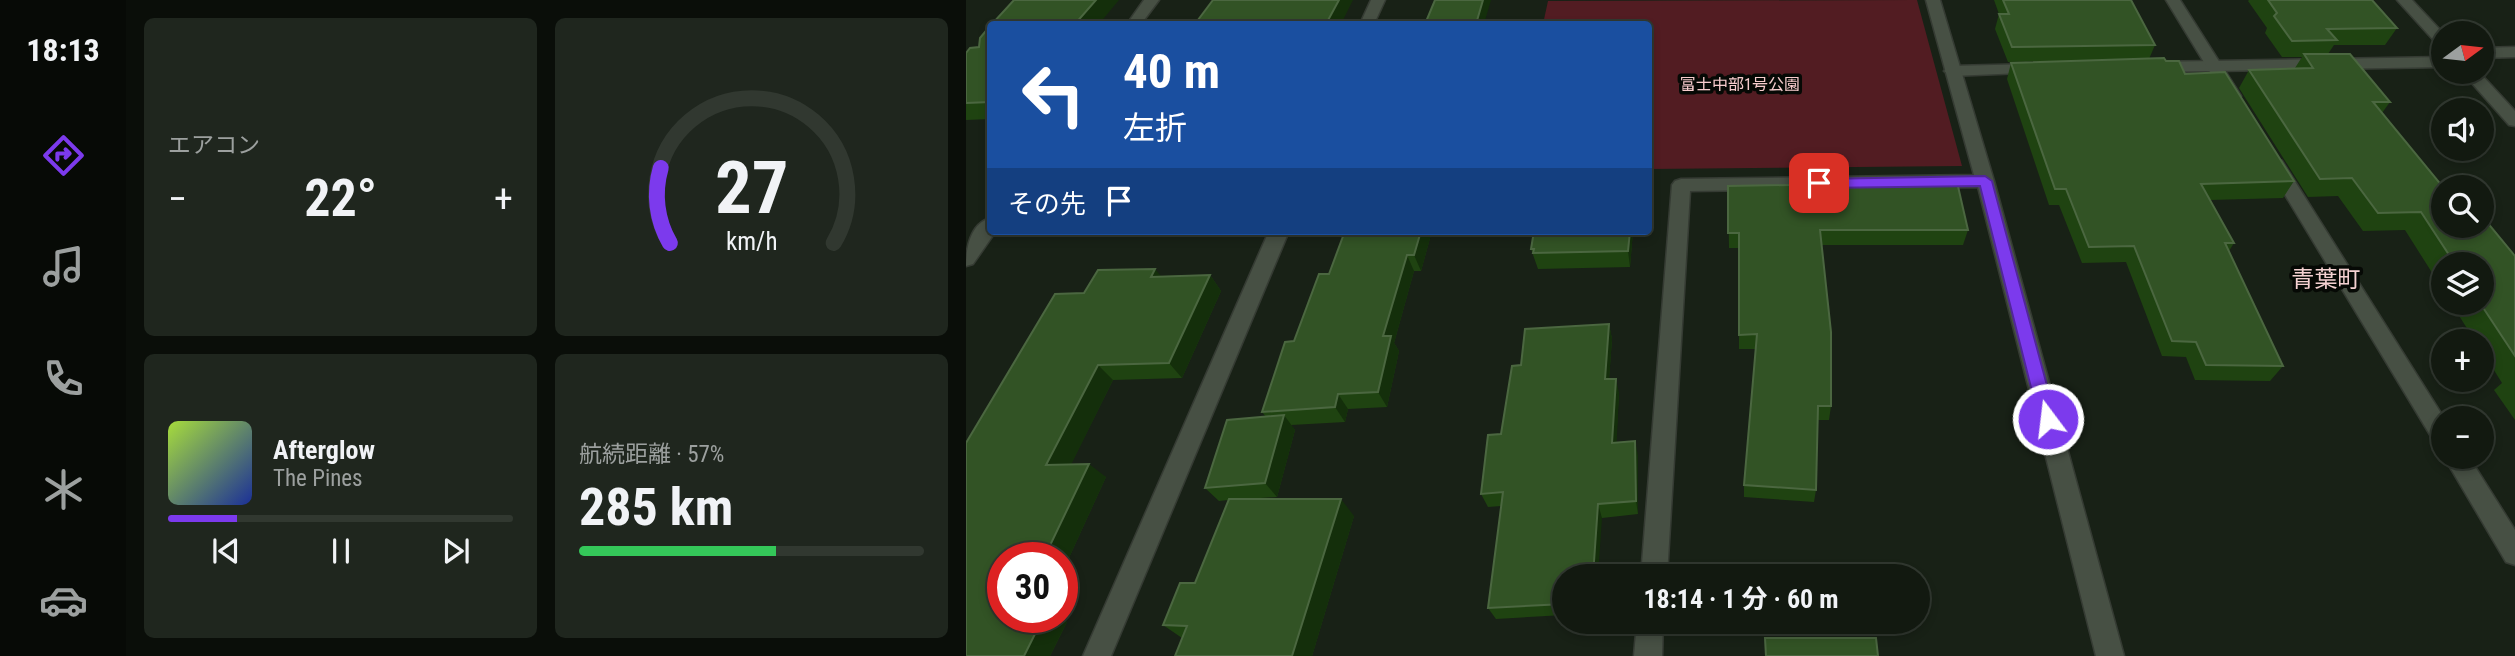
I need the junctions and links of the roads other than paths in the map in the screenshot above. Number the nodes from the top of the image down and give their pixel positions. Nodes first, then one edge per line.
1 (1152, 0) edge
2 (1378, 0) edge
3 (1933, 0) edge
4 (2173, 0) edge
5 (2404, 0) edge
6 (1136, 21) edge
7 (1368, 21) edge
8 (2431, 29) edge
9 (2515, 52) edge
10 (2494, 53) edge
11 (2431, 62) edge
12 (2214, 66) junction
13 (2132, 67) edge
14 (2049, 69) edge
15 (1952, 71) junction
16 (2481, 84) edge
17 (2243, 112) edge
18 (2515, 121) edge
19 (2264, 147) edge
20 (1985, 181) junction
21 (987, 229) edge
22 (1277, 235) edge
23 (966, 259) edge
24 (2431, 417) edge
25 (2463, 469) edge
26 (2515, 553) edge
27 (1655, 564) edge
28 (1649, 634) edge
29 (1097, 656) edge
30 (1648, 656) edge
31 (2109, 656) edge

1 - 6 street
2 - 7 street
3 - 15 street
4 - 12 street
5 - 8 street
9 - 10 street
11 - 12 street
12 - 13 street
12 - 17 street
14 - 15 street
15 - 20 street
16 - 18 street
19 - 24 street
20 - 27 street
20 - 31 street
21 - 23 street
22 - 29 street
25 - 26 street
28 - 30 street

